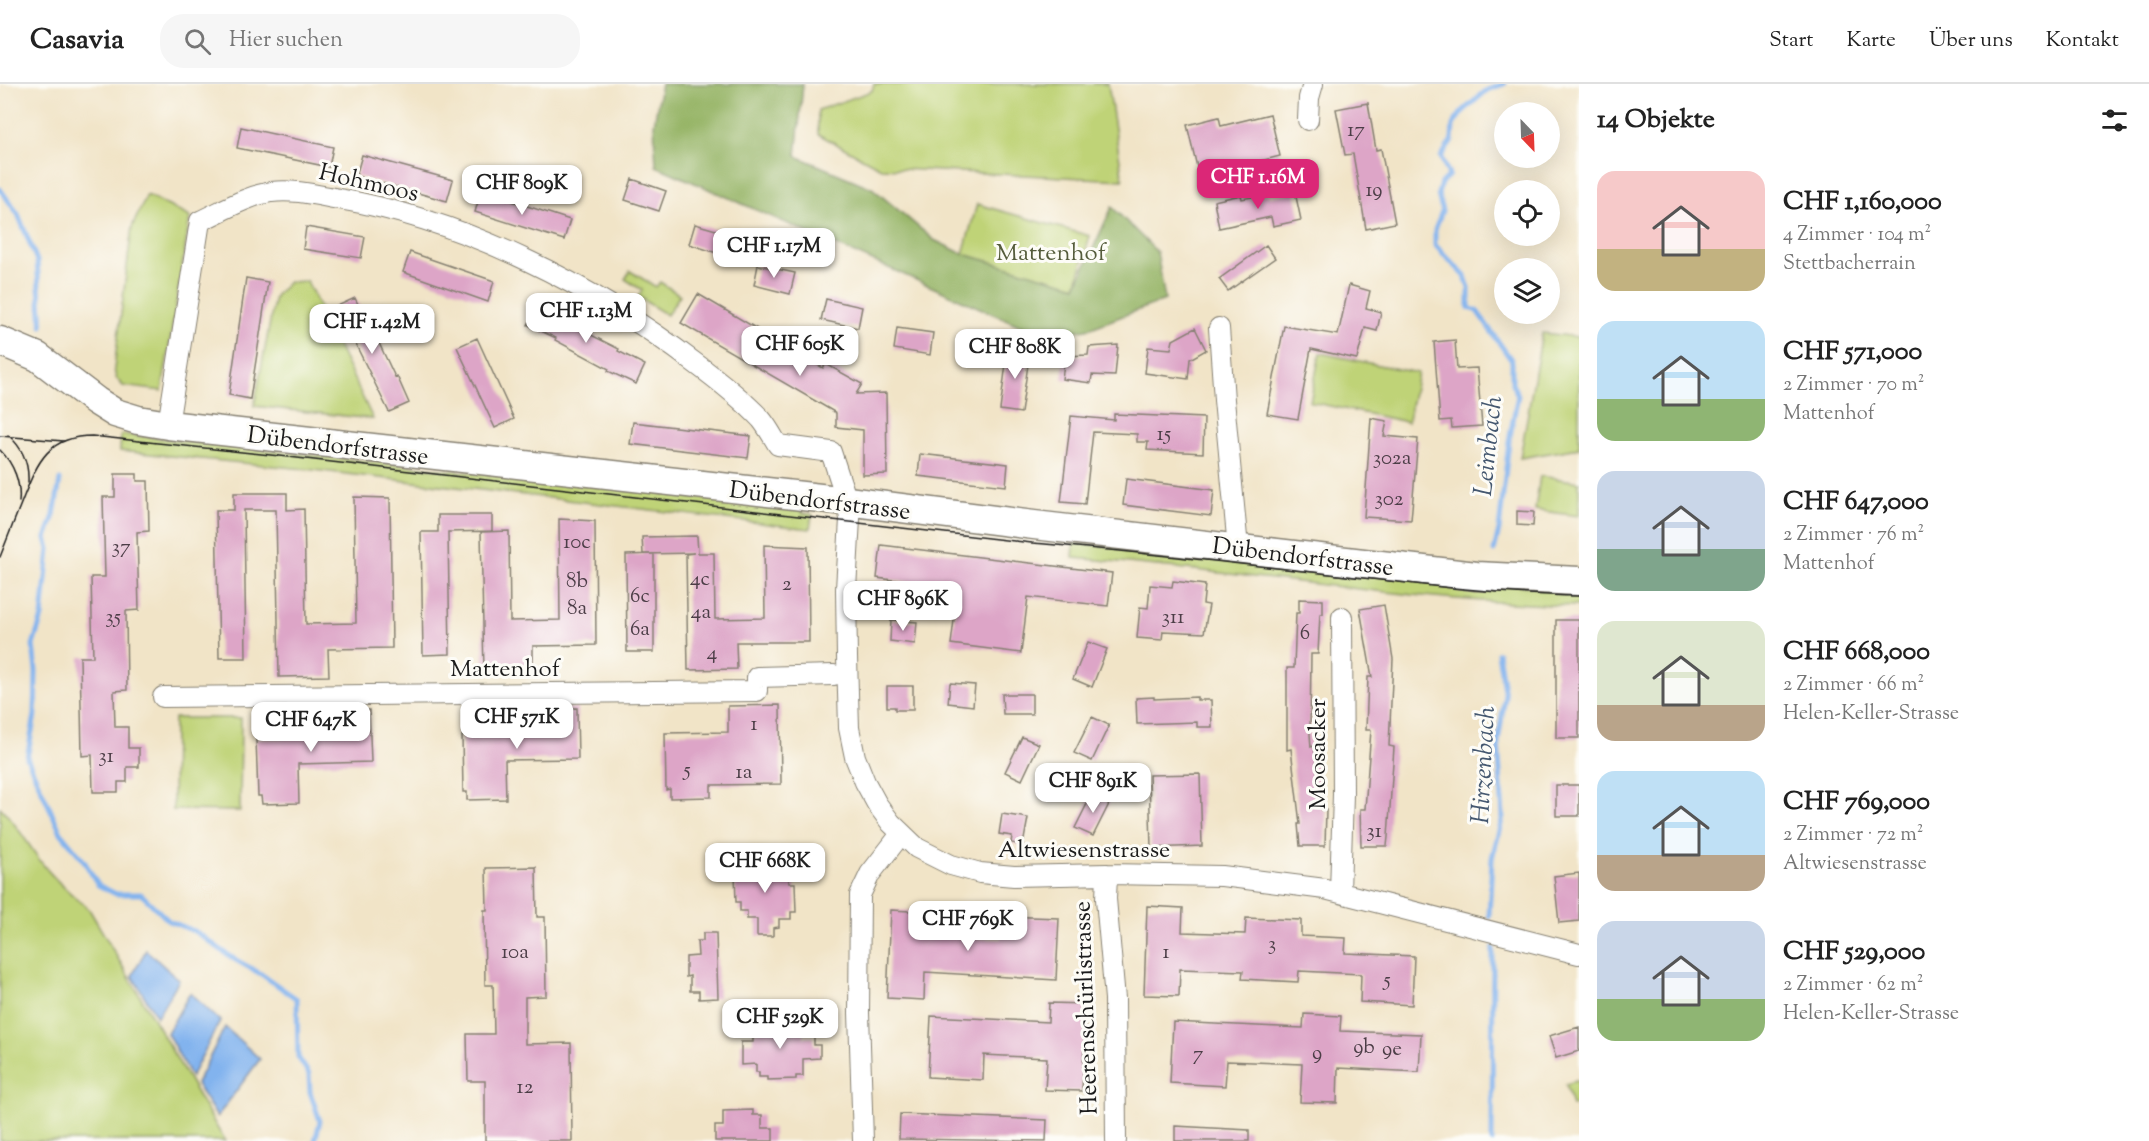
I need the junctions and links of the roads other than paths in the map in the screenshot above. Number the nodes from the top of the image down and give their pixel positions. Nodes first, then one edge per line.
1 (1313, 84) edge
2 (1308, 120) dead end
3 (1220, 328) dead end
4 (0, 341) edge
5 (168, 425) junction
6 (848, 501) junction
7 (1238, 548) junction
8 (1579, 581) edge
9 (1342, 617) dead end
10 (834, 675) dead end
11 (163, 697) dead end
12 (901, 834) junction
13 (1107, 874) junction
14 (1340, 892) junction
15 (1579, 954) edge
16 (863, 1141) edge
17 (1116, 1141) edge

1 - 2 street
3 - 7 street
4 - 5 street, Dübendorfstrasse
5 - 6 street, Dübendorfstrasse
5 - 6 street, Hohmoos
6 - 7 street, Dübendorfstrasse
6 - 12 street, Altwiesenstrasse
7 - 8 street, Dübendorfstrasse
9 - 14 street, Moosacker
10 - 11 street, Mattenhof
12 - 13 street, Altwiesenstrasse
12 - 16 street
13 - 14 street, Altwiesenstrasse
13 - 17 street, Heerenschürlistrasse
14 - 15 street, Altwiesenstrasse

